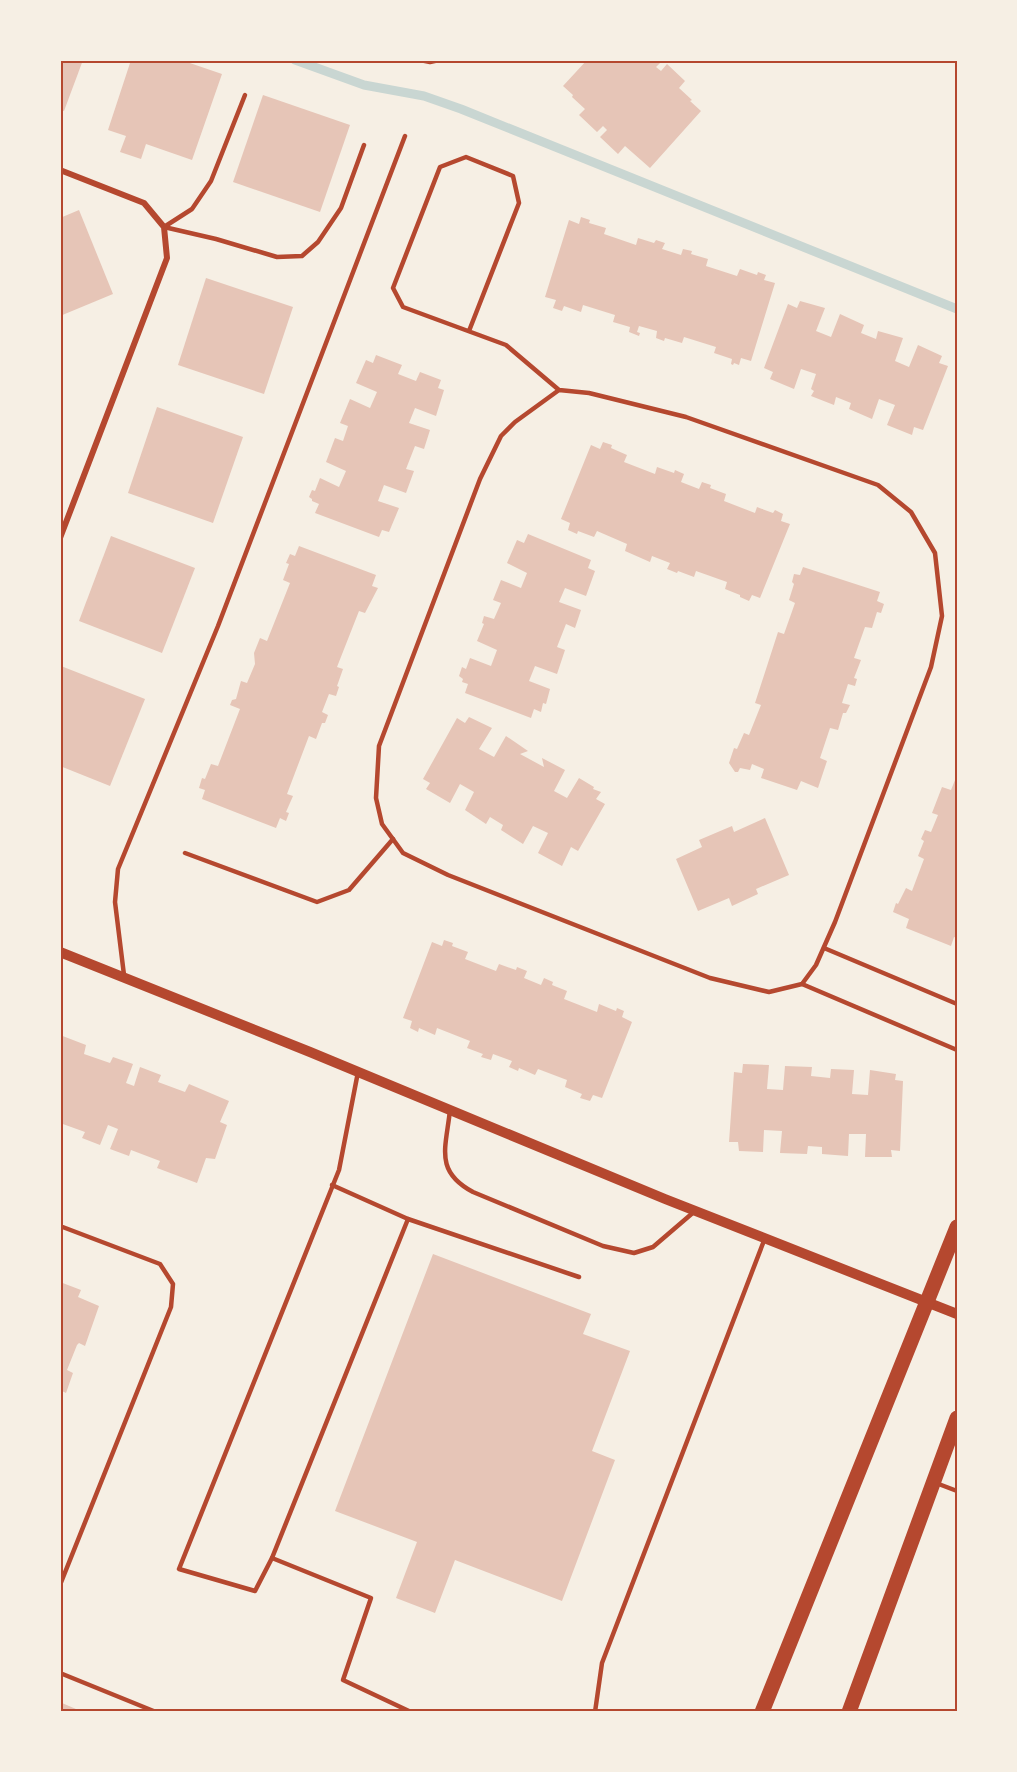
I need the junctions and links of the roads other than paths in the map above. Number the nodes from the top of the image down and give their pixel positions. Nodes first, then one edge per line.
1 (420, 60) edge
2 (439, 60) edge
3 (244, 95) dead end
4 (405, 136) dead end
5 (364, 145) dead end
6 (60, 170) edge
7 (164, 227) junction
8 (469, 332) junction
9 (559, 390) junction
10 (60, 538) edge
11 (393, 839) junction
12 (185, 853) dead end
13 (824, 948) junction
14 (60, 952) edge
15 (124, 978) junction
16 (802, 984) junction
17 (957, 1004) edge
18 (957, 1050) edge
19 (358, 1071) junction
20 (450, 1110) junction
21 (332, 1185) junction
22 (695, 1210) junction
23 (408, 1219) junction
24 (60, 1226) edge
25 (957, 1227) edge
26 (765, 1238) junction
27 (579, 1277) dead end
28 (928, 1301) junction
29 (957, 1314) edge
30 (957, 1418) edge
31 (934, 1482) junction
32 (957, 1491) edge
33 (272, 1558) junction
34 (60, 1585) edge
35 (60, 1673) edge
36 (156, 1712) edge
37 (411, 1712) edge
38 (595, 1712) edge
39 (762, 1712) edge
40 (849, 1712) edge

1 - 2 lane
3 - 7 lane
4 - 15 lane
5 - 7 lane
6 - 7 street
7 - 10 street
8 - 8 lane
8 - 9 lane
9 - 11 lane
9 - 13 lane
11 - 12 lane
11 - 16 lane
13 - 16 lane
13 - 17 lane
14 - 15 street
15 - 19 street
16 - 18 lane
19 - 20 street
19 - 21 lane
20 - 22 street
20 - 22 lane
21 - 23 lane
21 - 33 lane
22 - 26 street
23 - 27 lane
23 - 33 lane
24 - 34 lane
25 - 28 main road
26 - 28 street
26 - 38 lane
28 - 29 street
28 - 39 main road
30 - 31 main road
31 - 32 lane
31 - 40 main road
33 - 37 lane
35 - 36 lane

